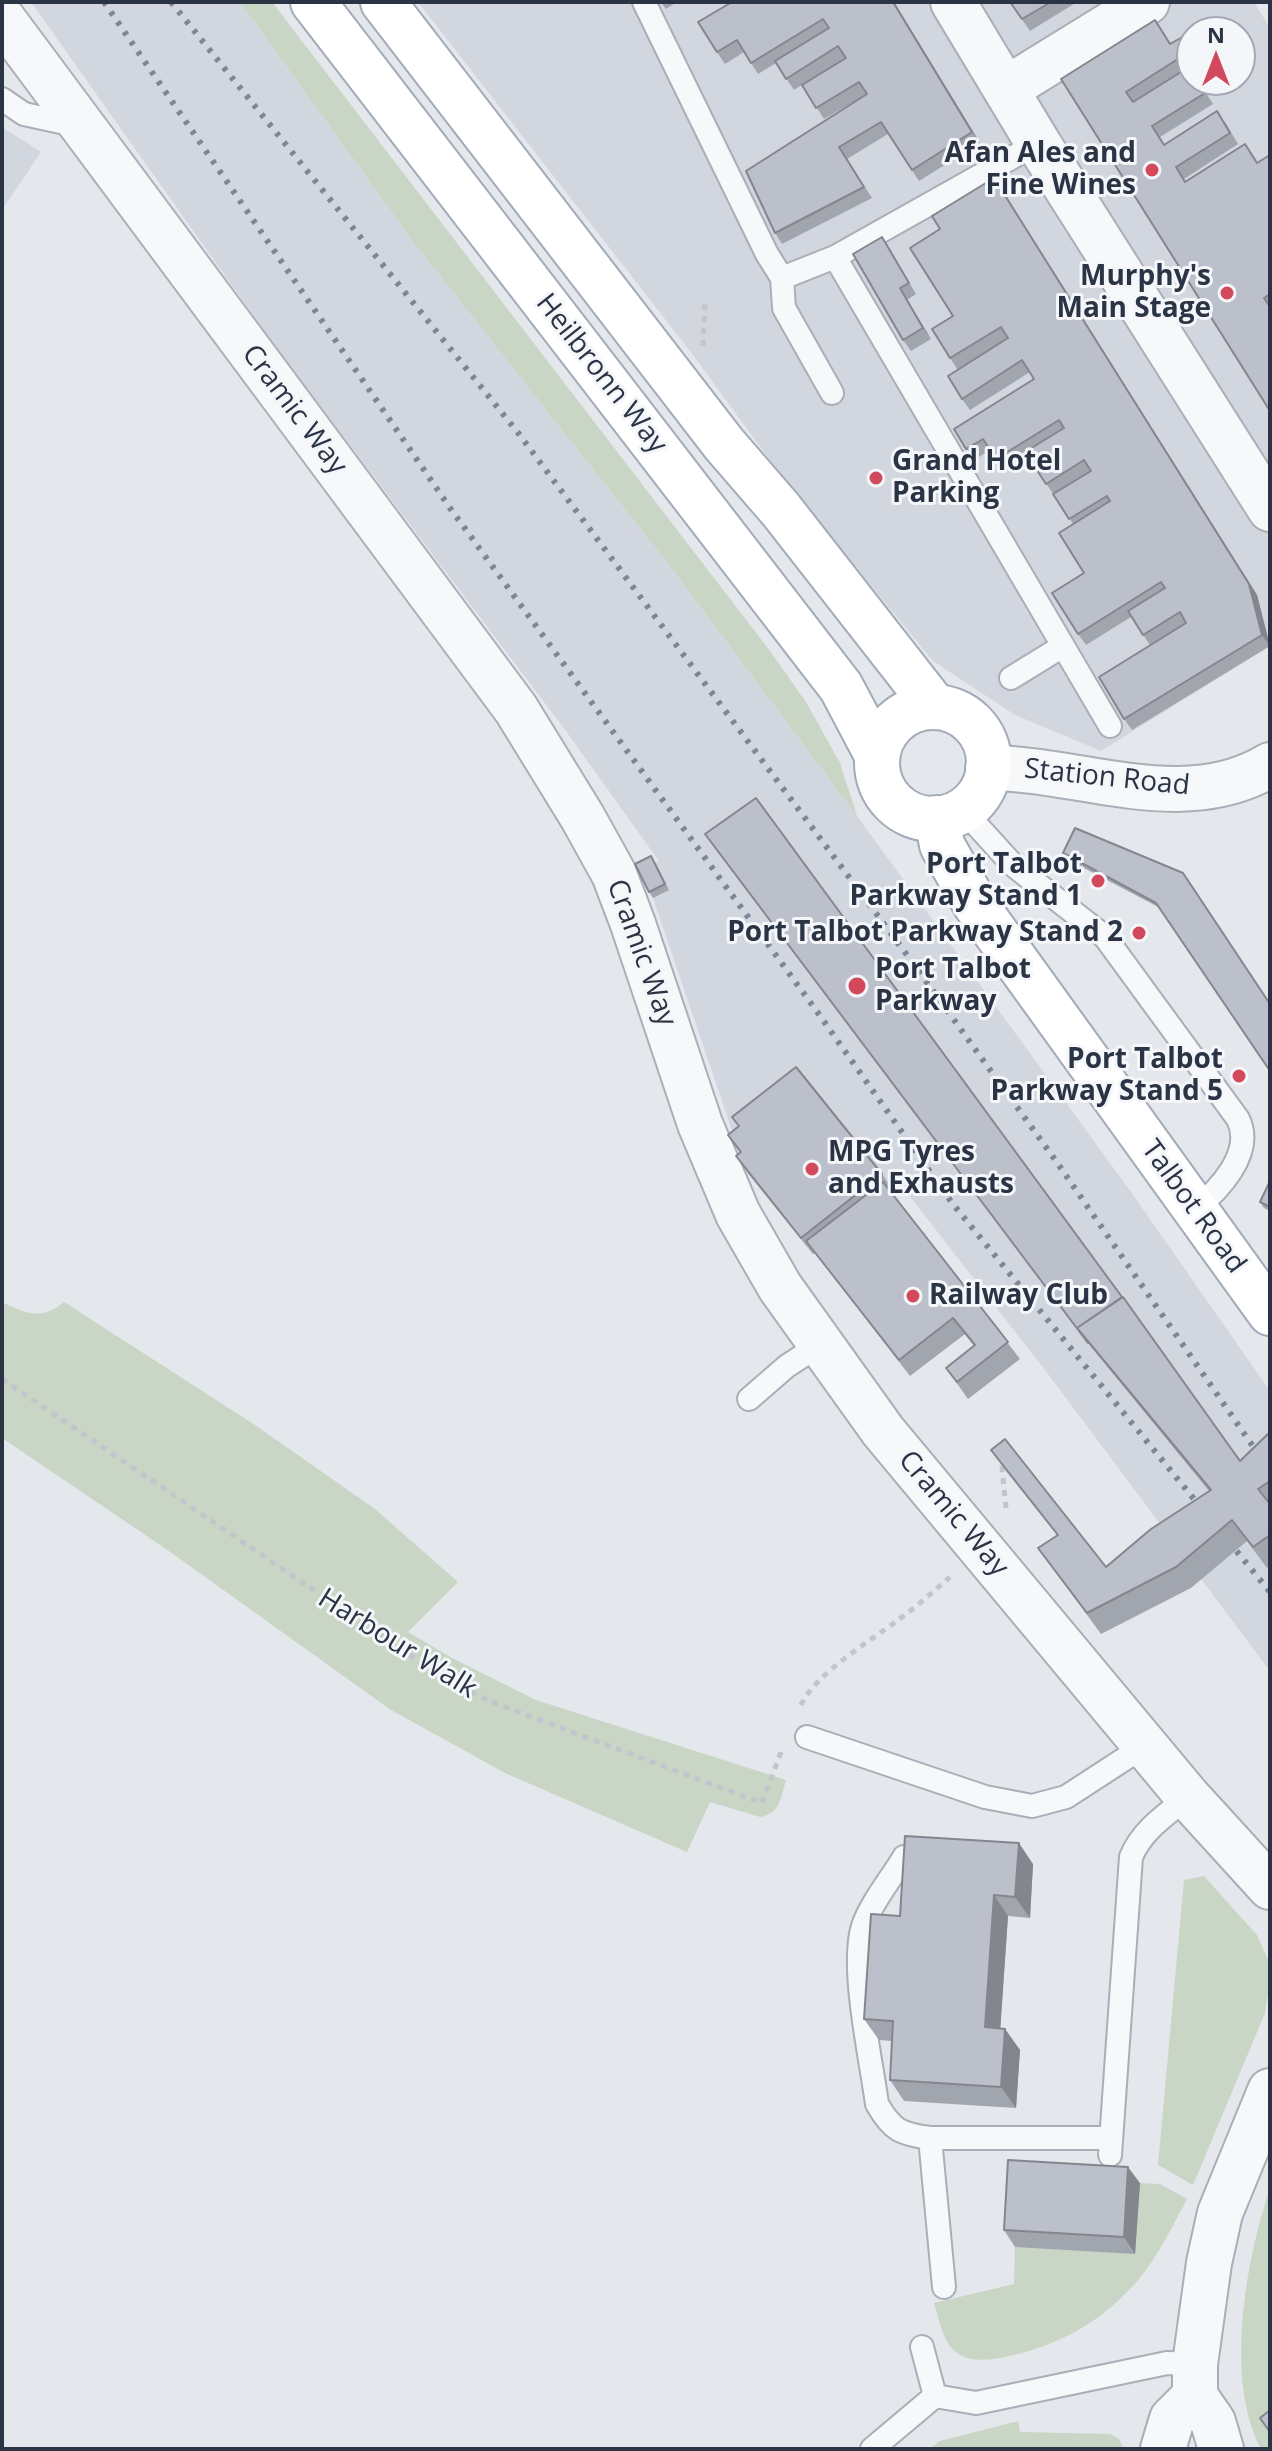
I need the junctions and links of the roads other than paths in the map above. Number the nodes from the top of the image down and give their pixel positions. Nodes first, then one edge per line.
1 (313, 2) edge
2 (383, 2) edge
3 (644, 2) edge
4 (953, 2) edge
5 (1147, 2) edge
6 (2, 18) edge
7 (1006, 89) junction
8 (2, 99) edge
9 (85, 128) junction
10 (1038, 143) junction
11 (835, 257) junction
12 (782, 278) junction
13 (832, 393) dead end
14 (1270, 509) edge
15 (1063, 646) junction
16 (1011, 678) dead end
17 (935, 707) junction
18 (1110, 726) dead end
19 (877, 755) junction
20 (1270, 765) edge
21 (988, 768) junction
22 (950, 814) junction
23 (1194, 1210) junction
24 (1269, 1286) edge
25 (821, 1344) junction
26 (749, 1399) dead end
27 (798, 1735) road end
28 (1146, 1745) junction
29 (1188, 1797) junction
30 (904, 1857) edge
31 (1270, 1887) edge
32 (1270, 2091) edge
33 (930, 2138) junction
34 (944, 2287) dead end
35 (922, 2347) dead end
36 (1195, 2380) junction
37 (935, 2396) junction
38 (872, 2449) edge
39 (1163, 2449) edge
40 (1221, 2449) edge

1 - 19 main road, Heilbronn Way
2 - 17 main road, Heilbronn Way
3 - 12 lane
4 - 7 street
5 - 7 street
6 - 9 street, Cramic Way
7 - 10 street
8 - 9 lane
9 - 25 street, Cramic Way
10 - 11 lane
10 - 14 street
11 - 12 lane
11 - 15 lane
12 - 13 lane
15 - 16 lane
15 - 18 lane
17 - 19 main road
17 - 21 main road
19 - 22 main road
20 - 21 street, Station Road
21 - 22 main road
22 - 23 main road, Talbot Road
22 - 23 lane
23 - 24 main road, Talbot Road
25 - 26 lane
25 - 28 street, Cramic Way
27 - 28 lane
28 - 29 street, Cramic Way
29 - 31 street, Cramic Way
29 - 33 lane
30 - 33 lane
32 - 36 street
33 - 34 lane
35 - 37 lane
36 - 37 lane
36 - 39 street
36 - 40 street
37 - 38 lane

